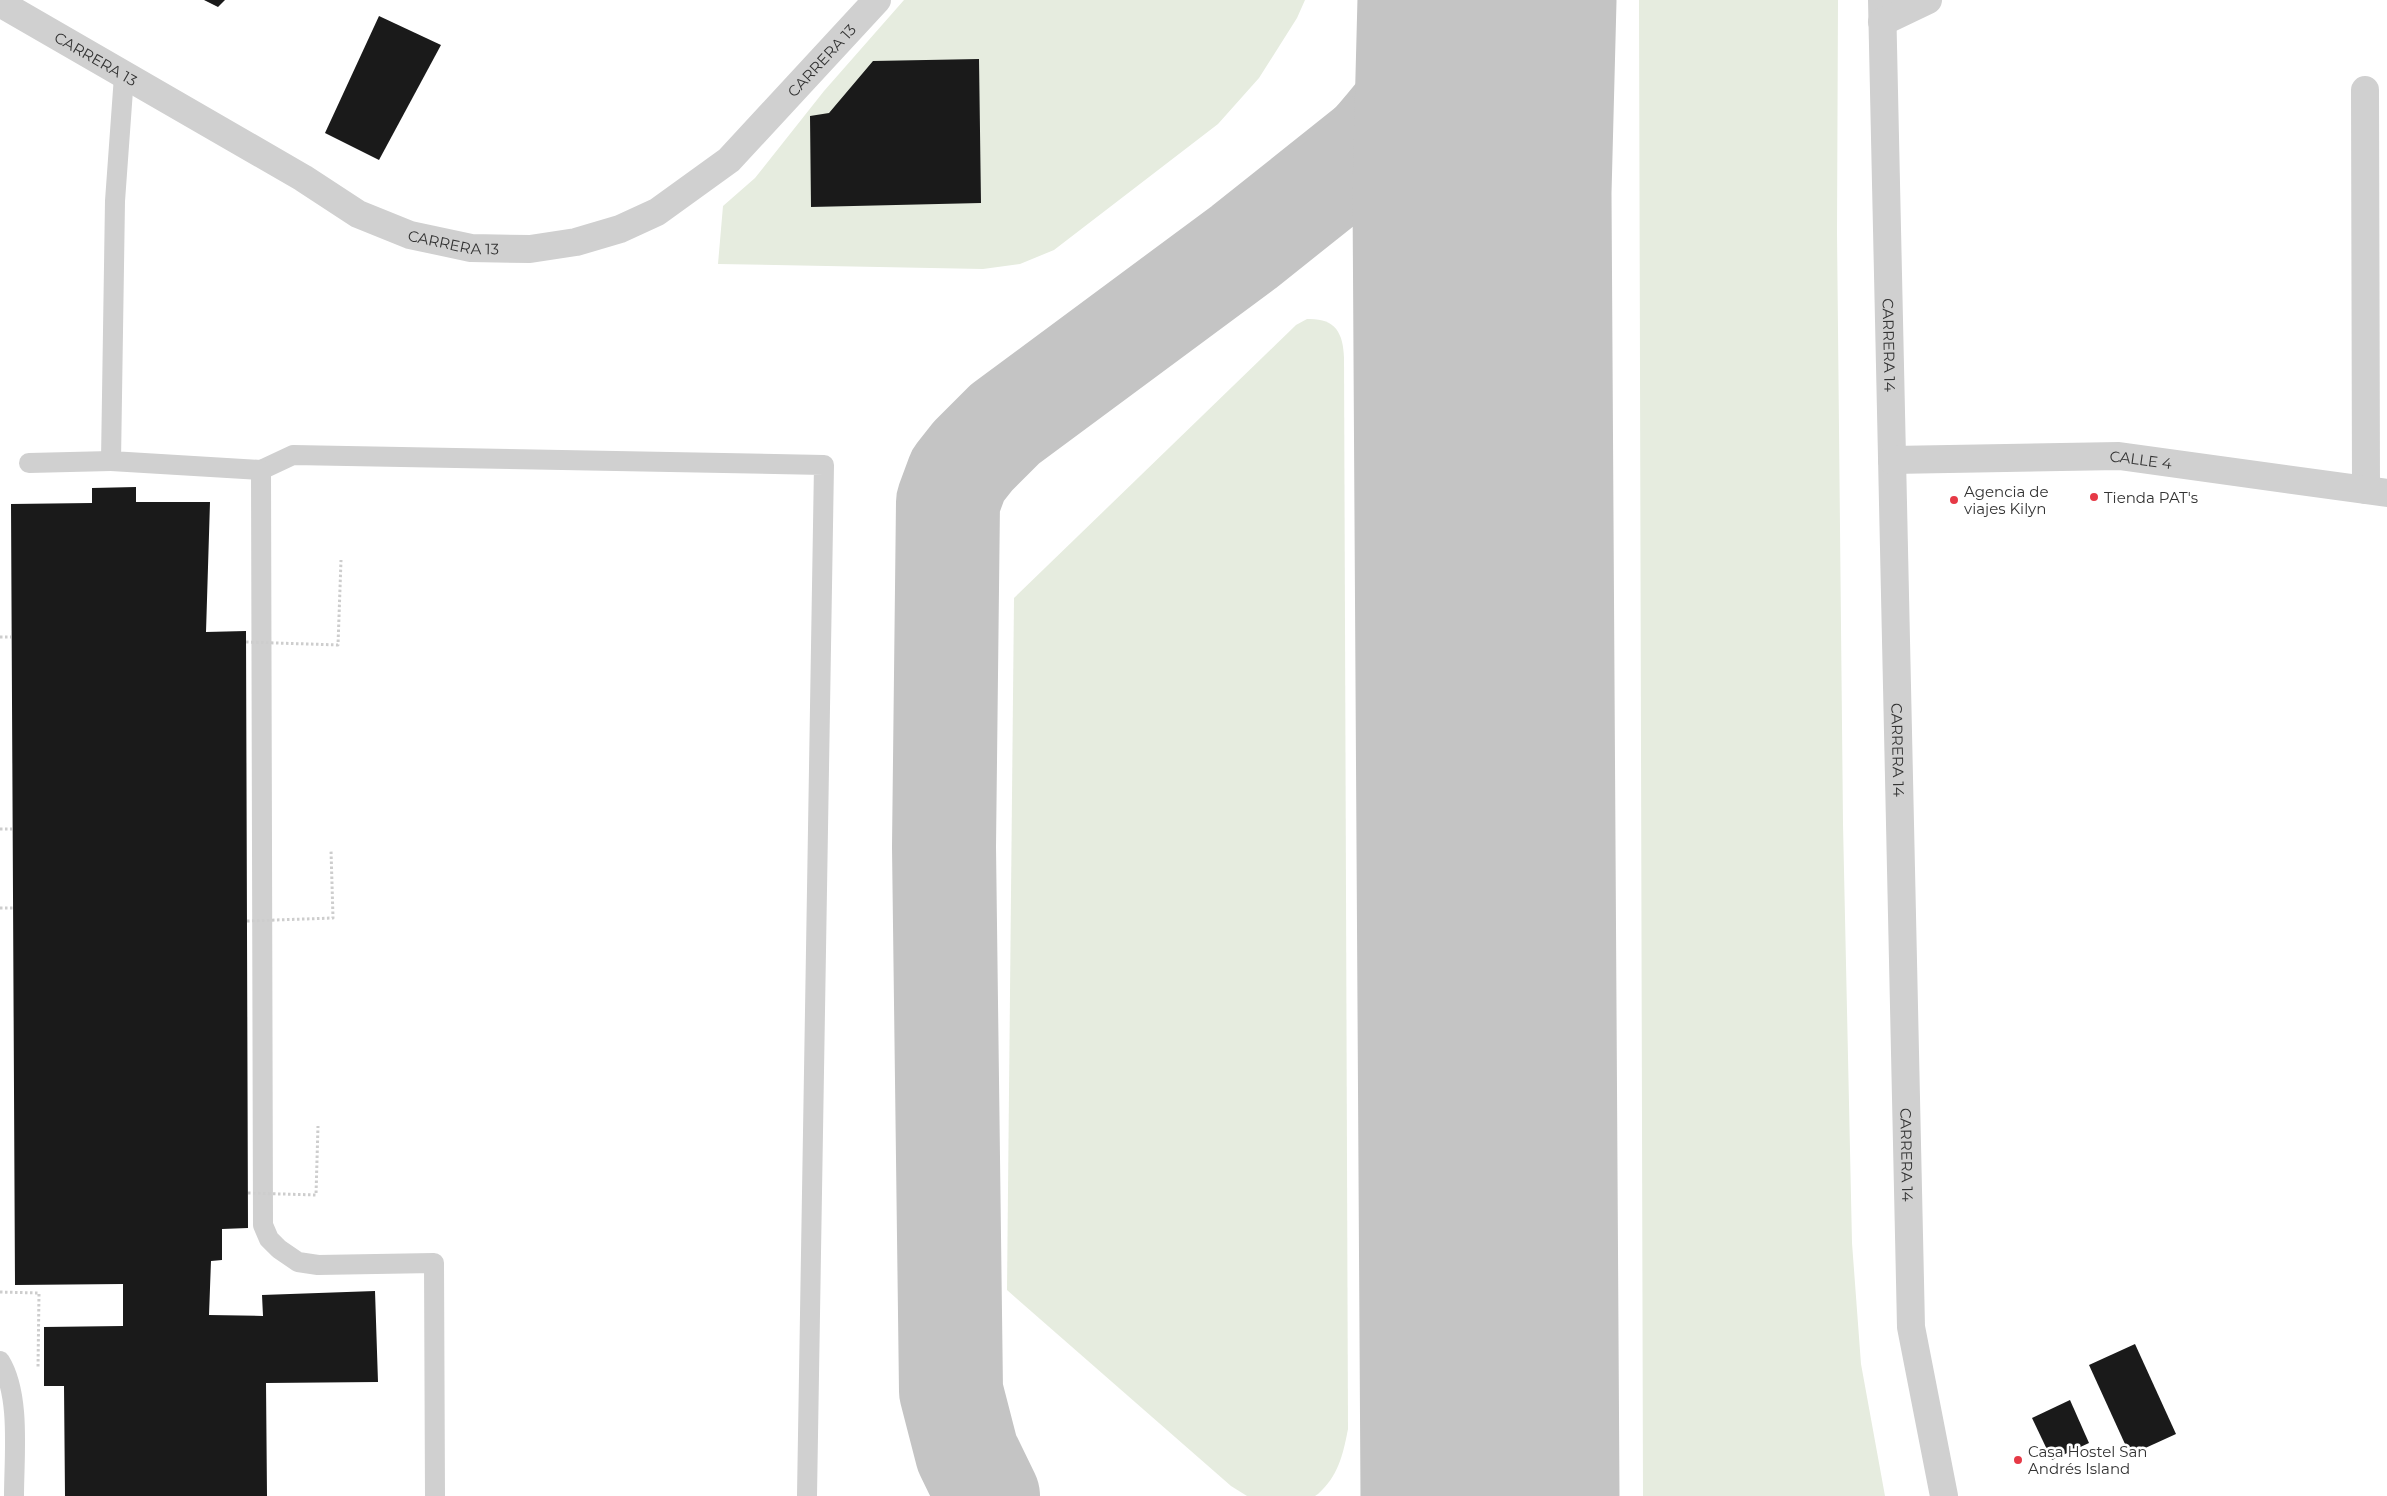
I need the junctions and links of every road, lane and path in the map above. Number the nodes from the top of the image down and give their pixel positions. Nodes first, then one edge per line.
1 (877, 0) edge
2 (1928, 0) edge
3 (0, 3) edge
4 (1882, 11) edge
5 (124, 76) junction
6 (2365, 90) dead end
7 (1892, 460) junction
8 (111, 461) junction
9 (30, 463) dead end
10 (261, 470) junction
11 (2377, 492) edge
12 (341, 560) dead end
13 (0, 637) edge
14 (11, 637) dead end
15 (246, 642) dead end
16 (0, 829) edge
17 (12, 829) dead end
18 (331, 850) dead end
19 (0, 908) edge
20 (13, 908) dead end
21 (247, 921) dead end
22 (318, 1126) dead end
23 (248, 1193) dead end
24 (0, 1361) edge
25 (14, 1496) edge
26 (435, 1496) edge
27 (807, 1496) edge
28 (1944, 1496) edge

1 - 5 street, CARRERA 13
2 - 4 street
3 - 5 street, CARRERA 13
4 - 7 street, CARRERA 14
5 - 8 lane
6 - 11 street
7 - 11 street, CALLE 4
7 - 28 street, CARRERA 14
8 - 9 lane
8 - 10 lane
10 - 26 lane
10 - 27 lane
12 - 15 path, bridge
13 - 14 path
16 - 17 path
18 - 21 path, bridge
19 - 20 path
22 - 23 path, bridge
24 - 25 lane

